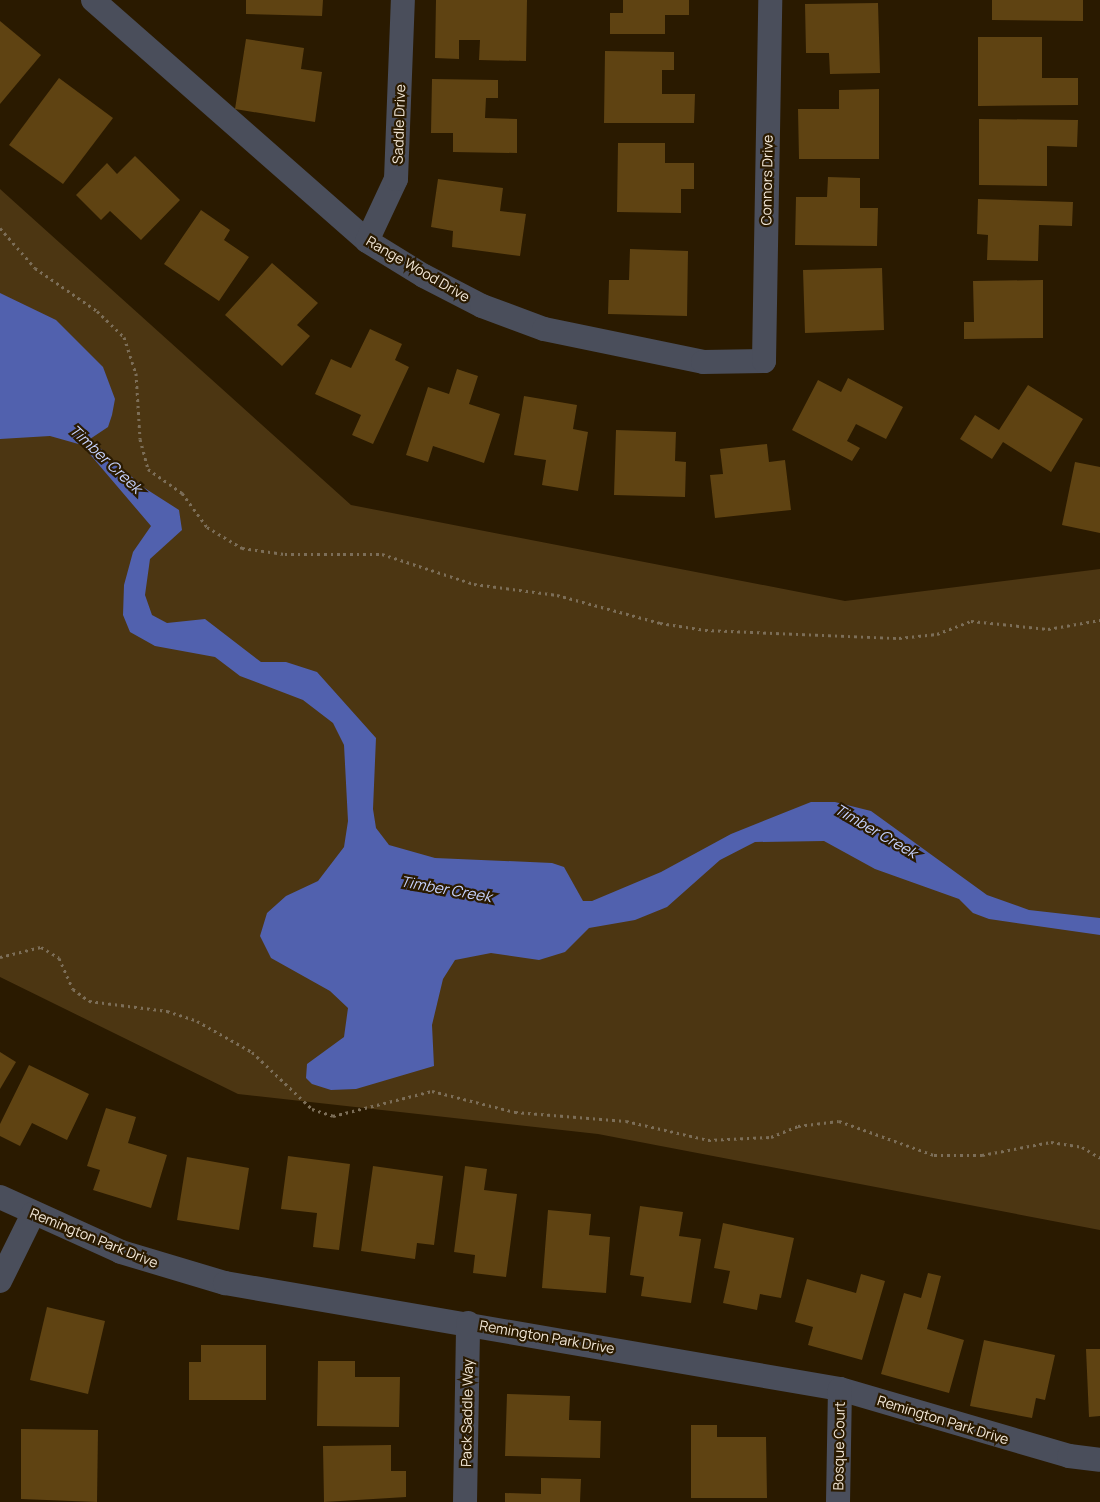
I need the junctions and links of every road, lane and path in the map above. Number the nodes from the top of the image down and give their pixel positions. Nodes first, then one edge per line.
1 (92, 0) edge
2 (403, 0) edge
3 (770, 0) edge
4 (0, 228) edge
5 (367, 241) junction
6 (764, 361) joint
7 (1100, 620) edge
8 (0, 957) edge
9 (1100, 1158) edge
10 (0, 1197) edge
11 (33, 1214) junction
12 (0, 1281) edge
13 (468, 1323) junction
14 (840, 1389) junction
15 (1100, 1460) edge
16 (465, 1502) edge
17 (838, 1502) edge

1 - 5 street, Range Wood Drive
2 - 5 street, Saddle Drive
3 - 6 street, Connors Drive
4 - 7 path
5 - 6 street, Range Wood Drive
8 - 9 path
10 - 11 street, Remington Park Drive
11 - 12 street
11 - 13 street, Remington Park Drive
13 - 14 street, Remington Park Drive
13 - 16 street, Pack Saddle Way
14 - 15 street, Remington Park Drive
14 - 17 street, Bosque Court

